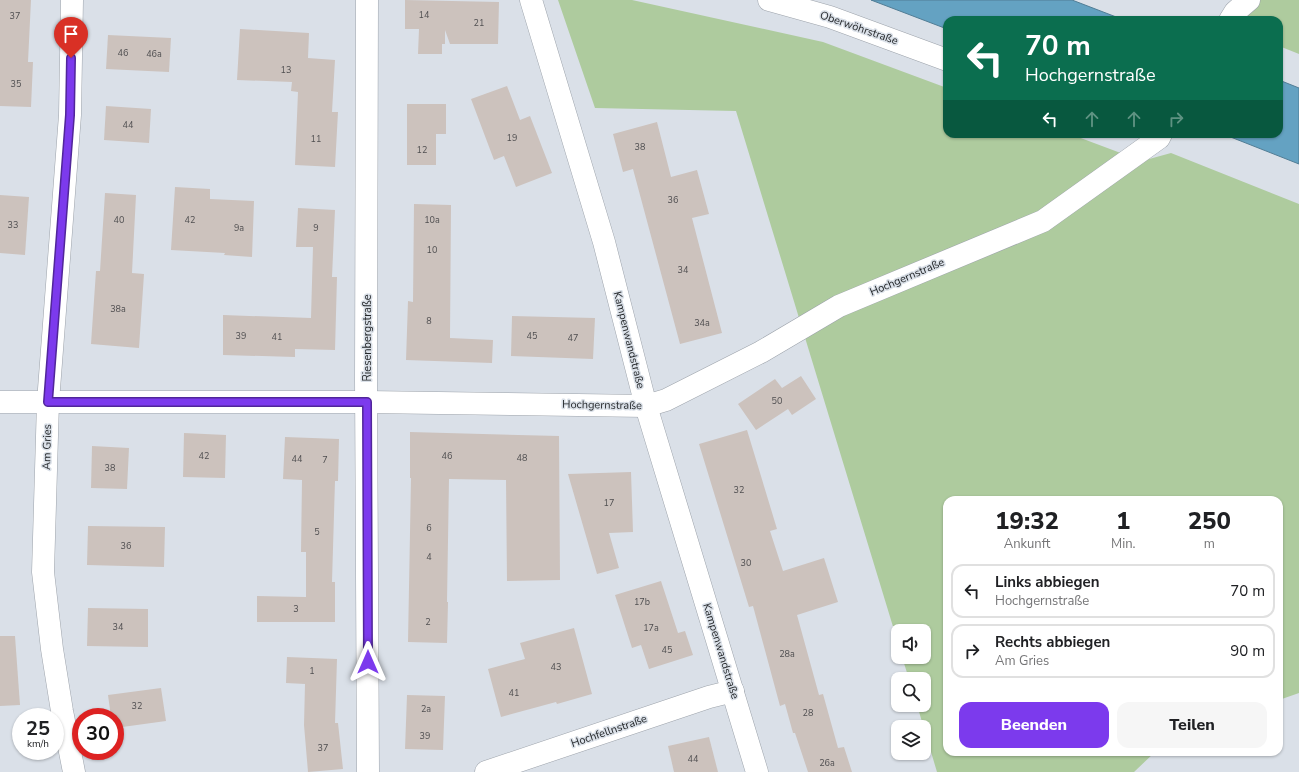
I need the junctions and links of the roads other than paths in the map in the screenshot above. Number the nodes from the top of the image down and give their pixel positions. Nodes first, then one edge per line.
1 (72, 0) edge
2 (367, 0) edge
3 (531, 0) edge
4 (769, 0) edge
5 (1249, 0) edge
6 (1232, 16) edge
7 (943, 59) edge
8 (1152, 138) edge
9 (0, 402) edge
10 (48, 402) junction
11 (367, 402) junction
12 (646, 406) junction
13 (733, 691) junction
14 (74, 772) edge
15 (368, 772) edge
16 (486, 772) edge
17 (757, 772) edge

1 - 10 street, Am Gries
2 - 11 street, Riesenbergstraße
3 - 12 street, Kampenwandstraße
4 - 7 street, Oberwöhrstraße
5 - 6 street
8 - 12 street, Hochgernstraße
9 - 10 street, Hochgernstraße
10 - 11 street, Hochgernstraße
10 - 14 street, Am Gries
11 - 12 street, Hochgernstraße
11 - 15 street, Riesenbergstraße
12 - 13 street, Kampenwandstraße
13 - 16 street, Hochfellnstraße
13 - 17 street, Kampenwandstraße

